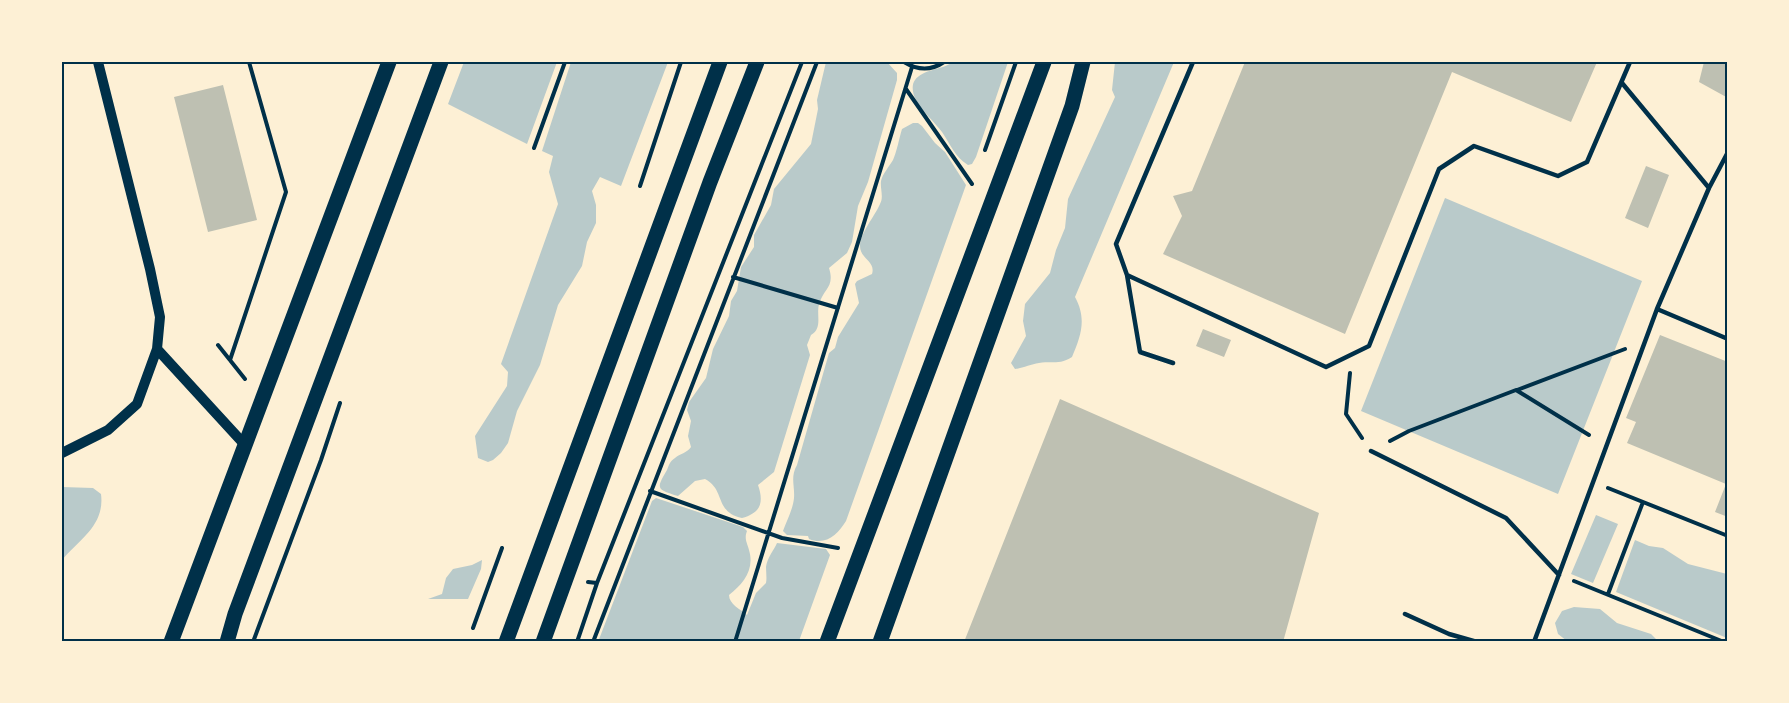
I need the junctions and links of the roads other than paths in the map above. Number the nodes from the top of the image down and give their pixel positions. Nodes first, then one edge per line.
1 (98, 62) edge
2 (389, 62) edge
3 (441, 62) edge
4 (720, 62) edge
5 (757, 62) edge
6 (1044, 62) edge
7 (1083, 62) edge
8 (1193, 62) edge
9 (1630, 62) edge
10 (1622, 83) junction
11 (1728, 152) edge
12 (1709, 188) junction
13 (1127, 275) junction
14 (1657, 309) junction
15 (1728, 339) edge
16 (157, 349) junction
17 (1173, 363) dead end
18 (244, 446) junction
19 (1371, 451) road end
20 (62, 453) edge
21 (1559, 575) junction
22 (1405, 614) dead end
23 (171, 642) edge
24 (227, 642) edge
25 (506, 642) edge
26 (543, 642) edge
27 (826, 642) edge
28 (880, 642) edge
29 (1478, 642) edge
30 (1534, 642) edge

1 - 16 street
2 - 18 main road
3 - 24 main road
4 - 25 main road
5 - 26 main road
6 - 27 main road
7 - 28 main road
8 - 13 lane
9 - 10 lane
10 - 12 lane
10 - 13 lane
11 - 12 lane
12 - 14 lane
13 - 17 lane
14 - 15 lane
14 - 21 lane
16 - 18 street
16 - 20 street
18 - 23 main road
19 - 21 lane
21 - 30 lane
22 - 29 lane

